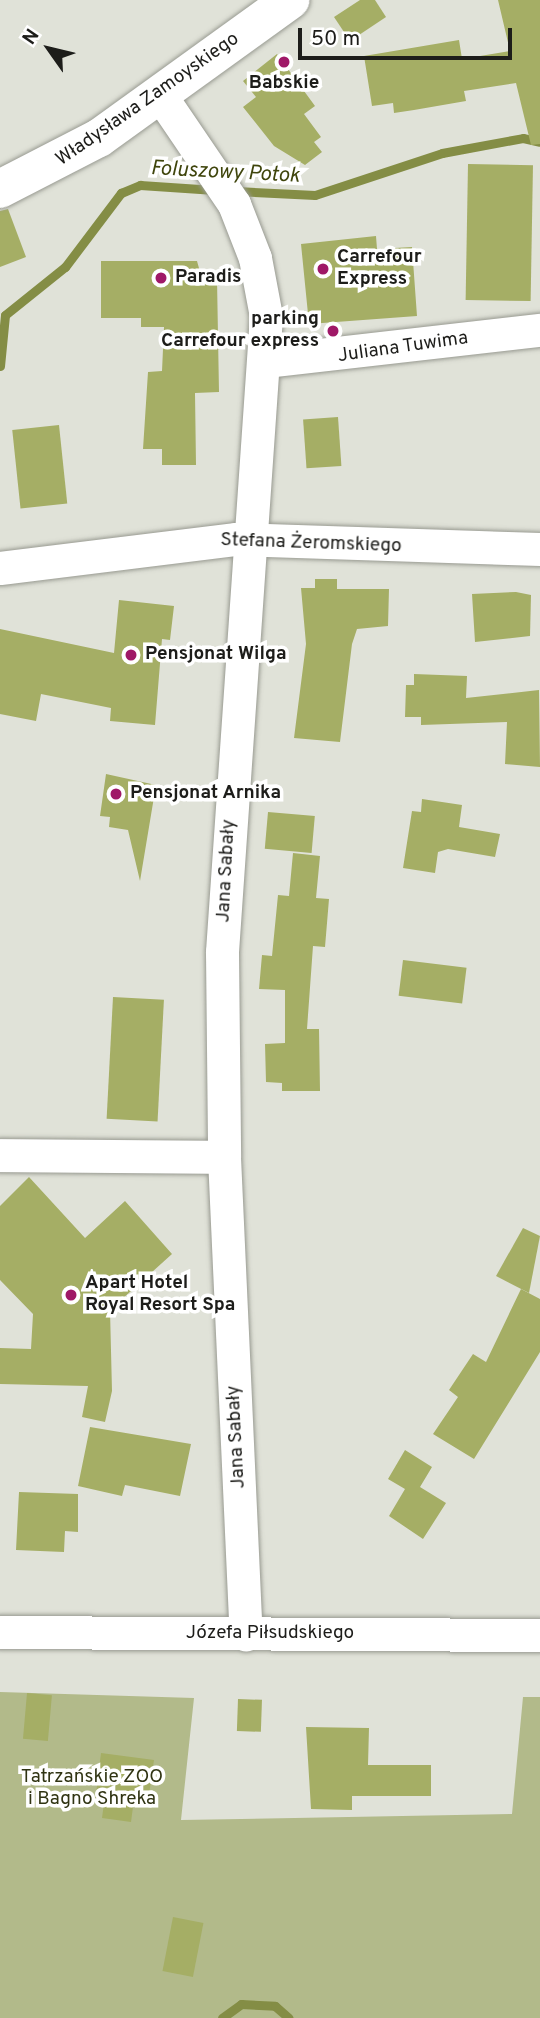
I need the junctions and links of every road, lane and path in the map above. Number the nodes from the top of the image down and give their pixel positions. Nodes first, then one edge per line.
1 (290, 0) edge
2 (160, 95) junction
3 (0, 189) edge
4 (540, 330) edge
5 (266, 361) junction
6 (251, 541) junction
7 (540, 549) edge
8 (0, 568) edge
9 (0, 1155) edge
10 (224, 1157) junction
11 (0, 1632) edge
12 (246, 1634) junction
13 (540, 1635) edge

1 - 2 street, Władysława Zamoyskiego
2 - 3 street, Władysława Zamoyskiego
2 - 5 street, Jana Sabały
4 - 5 street, Juliana Tuwima
5 - 6 street, Jana Sabały
6 - 7 street, Stefana Żeromskiego
6 - 8 street, Stefana Żeromskiego
6 - 10 street, Jana Sabały
9 - 10 street
10 - 12 street, Jana Sabały
11 - 12 street, Józefa Piłsudskiego
12 - 13 street, Józefa Piłsudskiego

